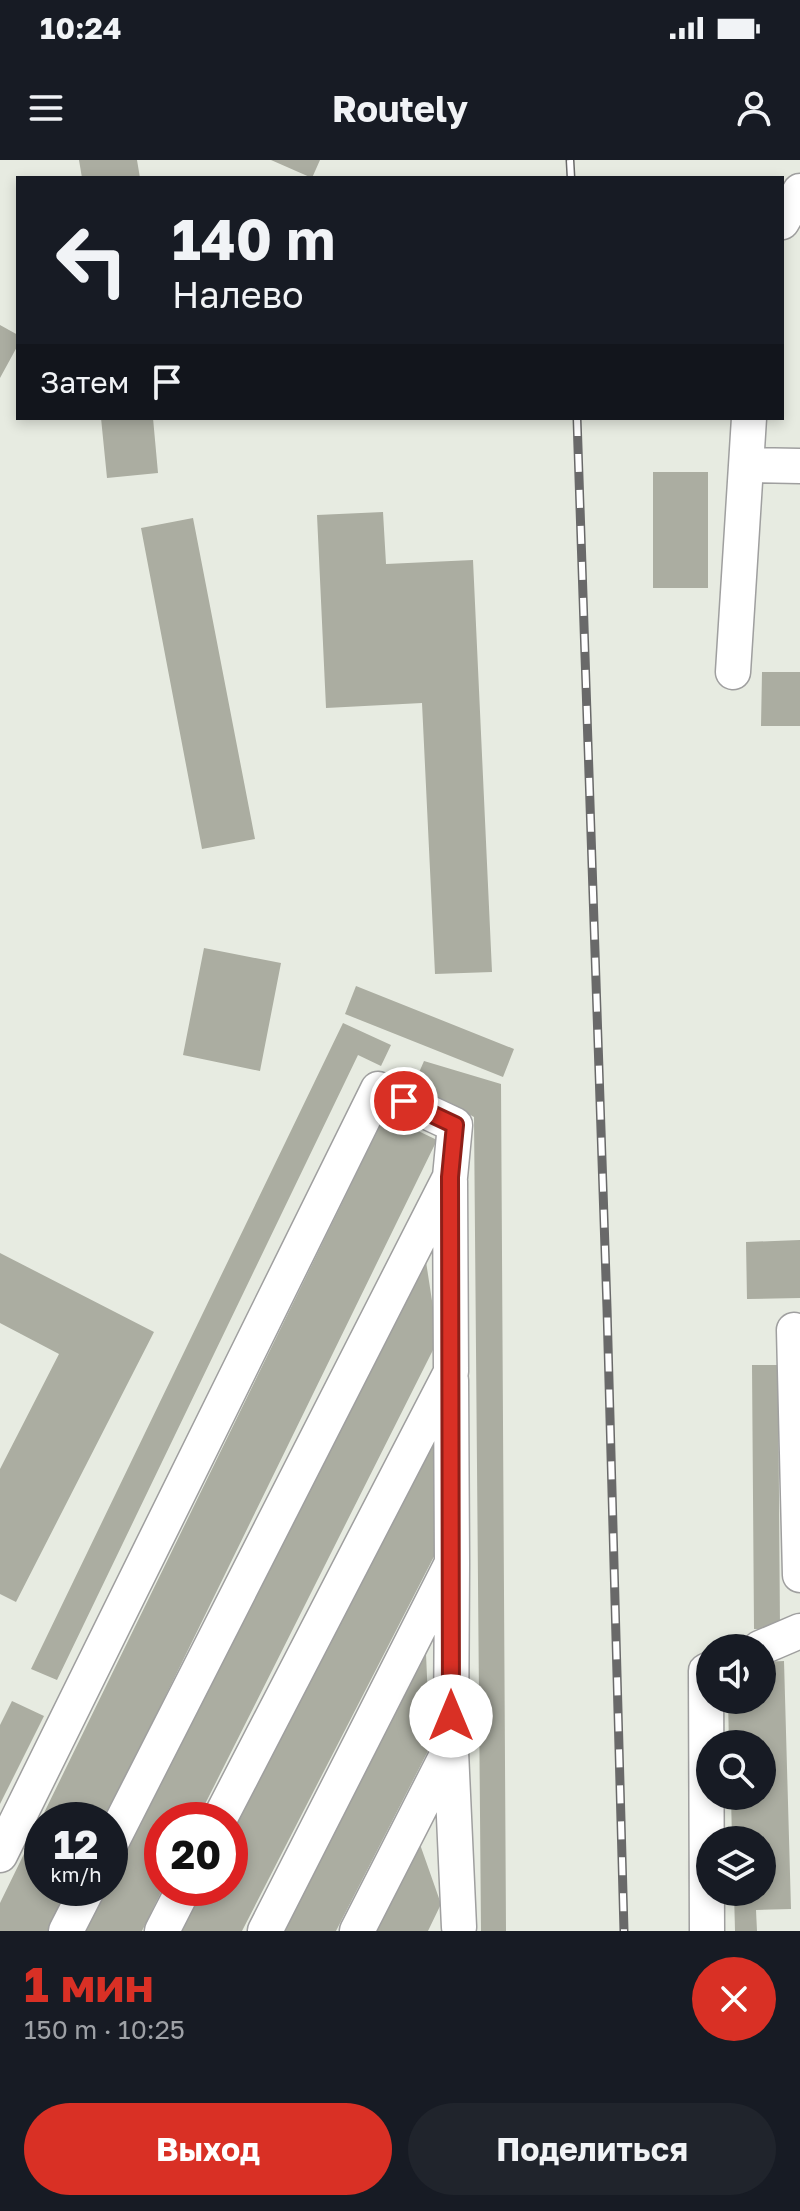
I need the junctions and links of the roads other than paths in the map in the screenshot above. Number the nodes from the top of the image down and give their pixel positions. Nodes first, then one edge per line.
1 (749, 420) edge
2 (746, 465) junction
3 (800, 466) edge
4 (733, 672) dead end
5 (450, 1177) junction
6 (794, 1330) dead end
7 (451, 1372) junction
8 (452, 1563) junction
9 (800, 1575) edge
10 (800, 1631) edge
11 (776, 1641) edge
12 (706, 1714) edge
13 (451, 1747) junction
14 (228, 1802) edge
15 (128, 1810) edge
16 (0, 1855) edge
17 (79, 1906) edge
18 (175, 1906) edge
19 (458, 1930) edge
20 (66, 1931) edge
21 (162, 1931) edge
22 (265, 1931) edge
23 (357, 1931) edge
24 (707, 1931) edge

1 - 2 lane
2 - 3 lane
2 - 4 lane
5 - 7 lane
5 - 15 lane
5 - 16 lane
6 - 9 lane
7 - 8 lane
7 - 14 lane
8 - 13 lane
8 - 22 lane
10 - 11 lane
12 - 24 lane
13 - 19 lane
13 - 23 lane
17 - 20 lane
18 - 21 lane

